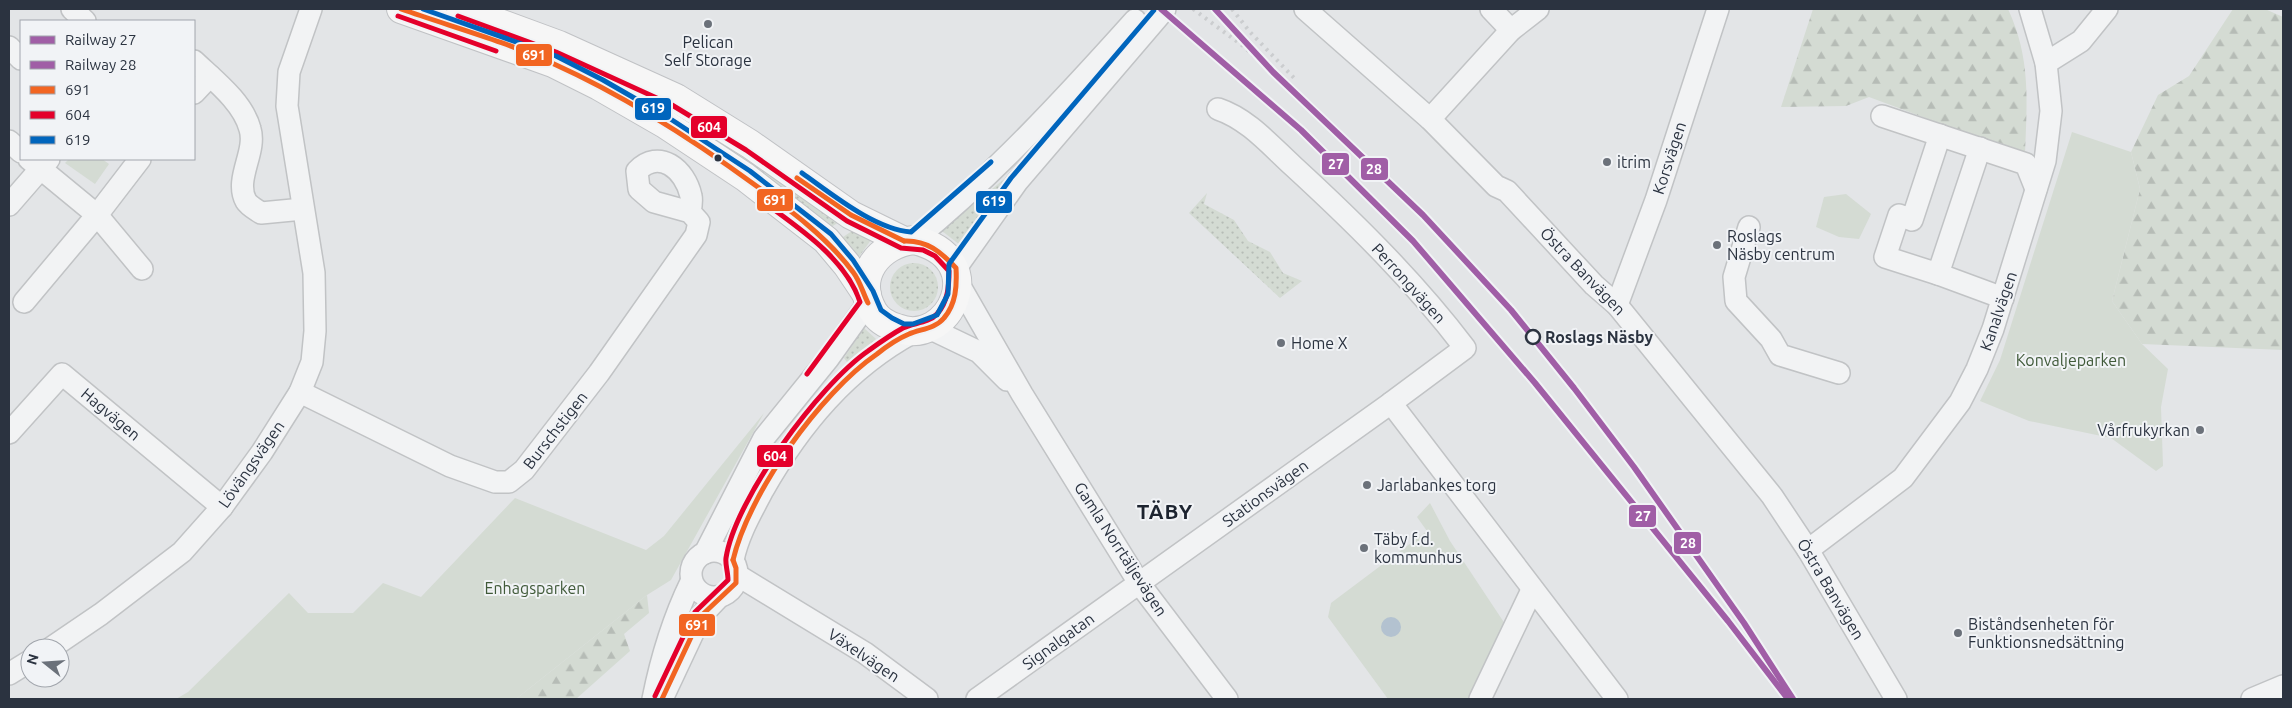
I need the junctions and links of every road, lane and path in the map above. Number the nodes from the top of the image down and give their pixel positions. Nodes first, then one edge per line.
1 (72, 9) edge
2 (311, 9) edge
3 (401, 9) edge
4 (461, 9) edge
5 (1145, 9) edge
6 (1165, 9) edge
7 (1305, 9) edge
8 (1491, 9) edge
9 (1538, 9) edge
10 (1718, 9) edge
11 (2030, 9) edge
12 (2108, 9) edge
13 (85, 20) edge
14 (1511, 30) junction
15 (1124, 43) junction
16 (9, 47) edge
17 (20, 58) edge
18 (195, 62) edge
19 (2046, 63) junction
20 (210, 76) junction
21 (195, 92) edge
22 (1218, 109) dead end
23 (1882, 116) dead end
24 (1430, 119) junction
25 (1940, 135) junction
26 (9, 141) edge
27 (1980, 148) junction
28 (20, 151) edge
29 (139, 160) edge
30 (39, 162) edge
31 (2036, 189) junction
32 (9, 205) edge
33 (303, 209) junction
34 (690, 212) dead end
35 (97, 215) junction
36 (1749, 227) dead end
37 (909, 241) junction
38 (142, 269) dead end
39 (957, 274) junction
40 (1938, 274) junction
41 (2003, 298) junction
42 (868, 299) junction
43 (24, 302) dead end
44 (1617, 305) junction
45 (922, 330) junction
46 (1839, 373) dead end
47 (300, 392) junction
48 (1022, 394) junction
49 (1391, 403) junction
50 (9, 433) edge
51 (222, 507) junction
52 (1808, 550) junction
53 (705, 553) junction
54 (735, 568) junction
55 (692, 582) junction
56 (1139, 583) junction
57 (1532, 590) junction
58 (723, 595) junction
59 (800, 614) junction
60 (66, 638) edge
61 (20, 668) edge
62 (9, 674) edge
63 (2283, 686) edge
64 (653, 699) edge
65 (662, 699) edge
66 (927, 699) edge
67 (977, 699) edge
68 (1227, 699) edge
69 (1480, 699) edge
70 (1617, 699) edge
71 (1896, 699) edge
72 (2252, 699) edge

1 - 13 street
2 - 33 street, Lövängsvägen
3 - 42 main road
4 - 37 main road
5 - 15 street
6 - 15 street
7 - 24 street, Östra Banvägen
8 - 14 street
9 - 14 street
10 - 44 street, Korsvägen
11 - 19 street, Kanalvägen
12 - 19 street
14 - 24 street
15 - 37 street
15 - 39 street
16 - 17 street
18 - 20 street
19 - 31 street, Kanalvägen
20 - 21 street
20 - 33 street
22 - 49 street, Perrongvägen
23 - 25 street
24 - 44 street, Östra Banvägen
25 - 27 street
25 - 40 street
26 - 28 street
27 - 31 street
27 - 40 street
29 - 35 street
30 - 32 street
30 - 35 street
31 - 41 street, Kanalvägen
33 - 47 street, Lövängsvägen
34 - 47 street, Burschstigen
35 - 38 street
35 - 43 street
36 - 46 street
37 - 39 main road
37 - 42 main road
39 - 45 main road
39 - 48 street, Gamla Norrtäljevägen
40 - 41 street
41 - 52 street, Kanalvägen
42 - 45 main road
42 - 53 street
44 - 52 street, Östra Banvägen
45 - 48 street, Gamla Norrtäljevägen
45 - 54 street
47 - 51 street, Lövängsvägen
48 - 56 street, Gamla Norrtäljevägen
49 - 56 street, Stationsvägen
49 - 57 street
50 - 51 street, Hagvägen
51 - 60 street, Lövängsvägen
52 - 71 street, Östra Banvägen
53 - 54 street
53 - 55 street
54 - 58 street
54 - 59 street
55 - 58 street
55 - 64 street
56 - 67 street, Signalgatan
56 - 68 street, Gamla Norrtäljevägen
57 - 69 street
57 - 70 street
58 - 59 street
58 - 65 street
59 - 66 street, Växelvägen
61 - 62 street
63 - 72 street

